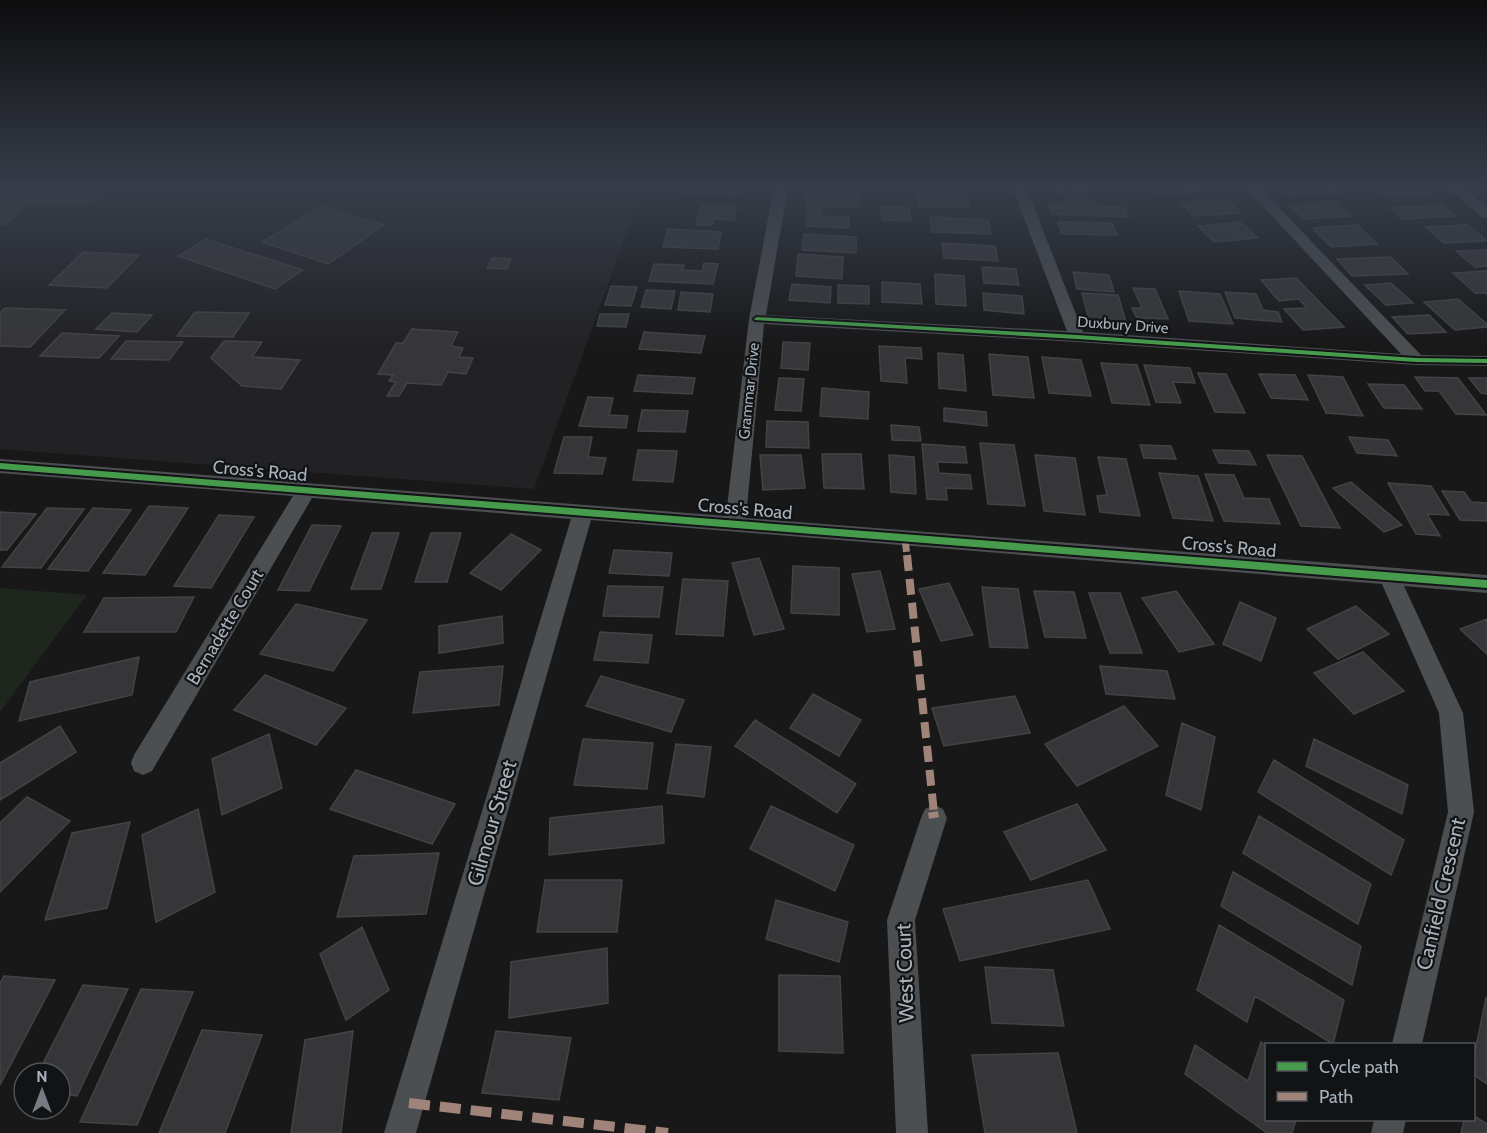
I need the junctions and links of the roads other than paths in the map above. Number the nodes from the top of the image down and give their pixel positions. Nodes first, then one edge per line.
1 (772, 240) edge
2 (1039, 240) edge
3 (1302, 240) edge
4 (758, 319) junction
5 (1077, 337) junction
6 (1416, 360) junction
7 (1487, 361) edge
8 (0, 466) edge
9 (306, 491) junction
10 (583, 512) junction
11 (735, 524) junction
12 (1389, 576) junction
13 (1487, 584) edge
14 (143, 763) dead end
15 (934, 818) dead end
16 (1407, 1043) edge
17 (400, 1133) edge
18 (912, 1133) edge

1 - 4 street, Grammar Drive
2 - 5 street
3 - 6 street
4 - 5 street, Duxbury Drive
4 - 11 street, Grammar Drive
5 - 6 street, Duxbury Drive
6 - 7 street, Duxbury Drive
8 - 9 street, Cross's Road
9 - 10 street, Cross's Road
9 - 14 street, Bernadette Court
10 - 11 street, Cross's Road
10 - 17 street, Gilmour Street
11 - 12 street, Cross's Road
12 - 13 street, Cross's Road
12 - 16 street, Canfield Crescent
15 - 18 street, West Court

